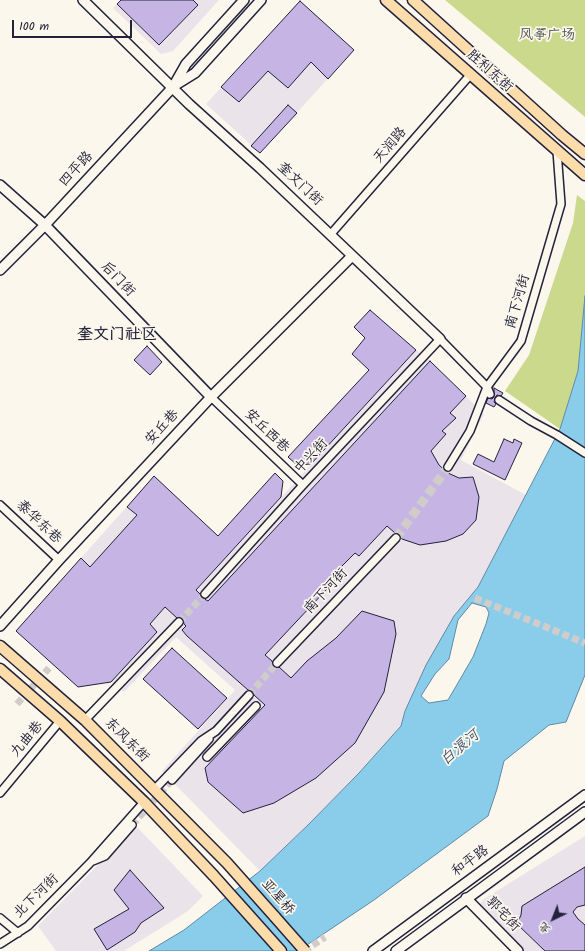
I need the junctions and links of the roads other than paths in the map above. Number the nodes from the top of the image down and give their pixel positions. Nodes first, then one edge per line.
1 (83, 0) edge
2 (244, 0) edge
3 (260, 0) edge
4 (386, 0) edge
5 (413, 0) edge
6 (471, 74) junction
7 (173, 87) junction
8 (557, 151) junction
9 (584, 152) edge
10 (585, 175) edge
11 (0, 185) edge
12 (45, 225) junction
13 (330, 234) junction
14 (352, 256) junction
15 (0, 270) edge
16 (440, 339) junction
17 (489, 390) junction
18 (211, 397) junction
19 (499, 400) dead end
20 (585, 453) edge
21 (448, 467) tunnel mouth
22 (303, 485) junction
23 (0, 505) edge
24 (396, 538) tunnel mouth
25 (59, 560) junction
26 (205, 594) tunnel mouth
27 (179, 622) tunnel mouth
28 (0, 626) edge
29 (0, 646) edge
30 (277, 663) tunnel mouth
31 (0, 669) edge
32 (249, 695) tunnel mouth
33 (256, 706) dead end
34 (86, 720) junction
35 (60, 721) junction
36 (216, 731) junction
37 (208, 757) dead end
38 (172, 780) tunnel mouth
39 (155, 789) junction
40 (0, 793) edge
41 (585, 795) edge
42 (144, 802) junction
43 (585, 812) edge
44 (132, 825) tunnel mouth
45 (227, 862) joint
46 (90, 863) junction
47 (466, 898) junction
48 (0, 918) edge
49 (18, 933) junction
50 (0, 944) edge
51 (282, 951) edge
52 (305, 951) edge
53 (373, 951) edge
54 (396, 951) edge
55 (518, 951) edge

1 - 7 street, 奎文门街
2 - 7 street, 四平路
3 - 7 street, 四平路
4 - 6 main road, 胜利东街
5 - 9 main road, 胜利东街
6 - 8 main road, 胜利东街
6 - 13 street, 天润路
7 - 12 street, 四平路
7 - 13 street, 奎文门街
8 - 10 main road, 胜利东街
8 - 17 street, 南下河街
11 - 12 street, 后门街
12 - 15 street, 四平路
12 - 18 street, 后门街
13 - 14 street, 奎文门街
14 - 16 street, 奎文门街
14 - 18 street, 安丘巷
16 - 17 street, 奎文门街
16 - 22 street, 中兴街
17 - 21 street, 南下河街
18 - 22 street, 安丘西巷
18 - 25 street, 安丘巷
19 - 20 street
22 - 26 street, 中兴街
23 - 25 street, 泰华东巷
24 - 30 street, 南下河街
25 - 28 street, 安丘巷
27 - 34 street
29 - 34 main road, 东风东街
31 - 35 main road
32 - 36 street
33 - 37 street
34 - 39 main road, 东风东街
35 - 40 street, 九曲巷
35 - 42 main road
36 - 38 street
36 - 39 street
39 - 45 main road, 东风东街
41 - 53 street, 和平路
42 - 46 street, 北下河街
42 - 51 main road
43 - 47 street, 和平路
44 - 46 street, 北下河街
45 - 52 main road, 亚星桥, bridge
46 - 49 street, 北下河街
47 - 54 street, 和平路
47 - 55 street, 郭宅街
48 - 49 street
49 - 50 street, 北下河街

